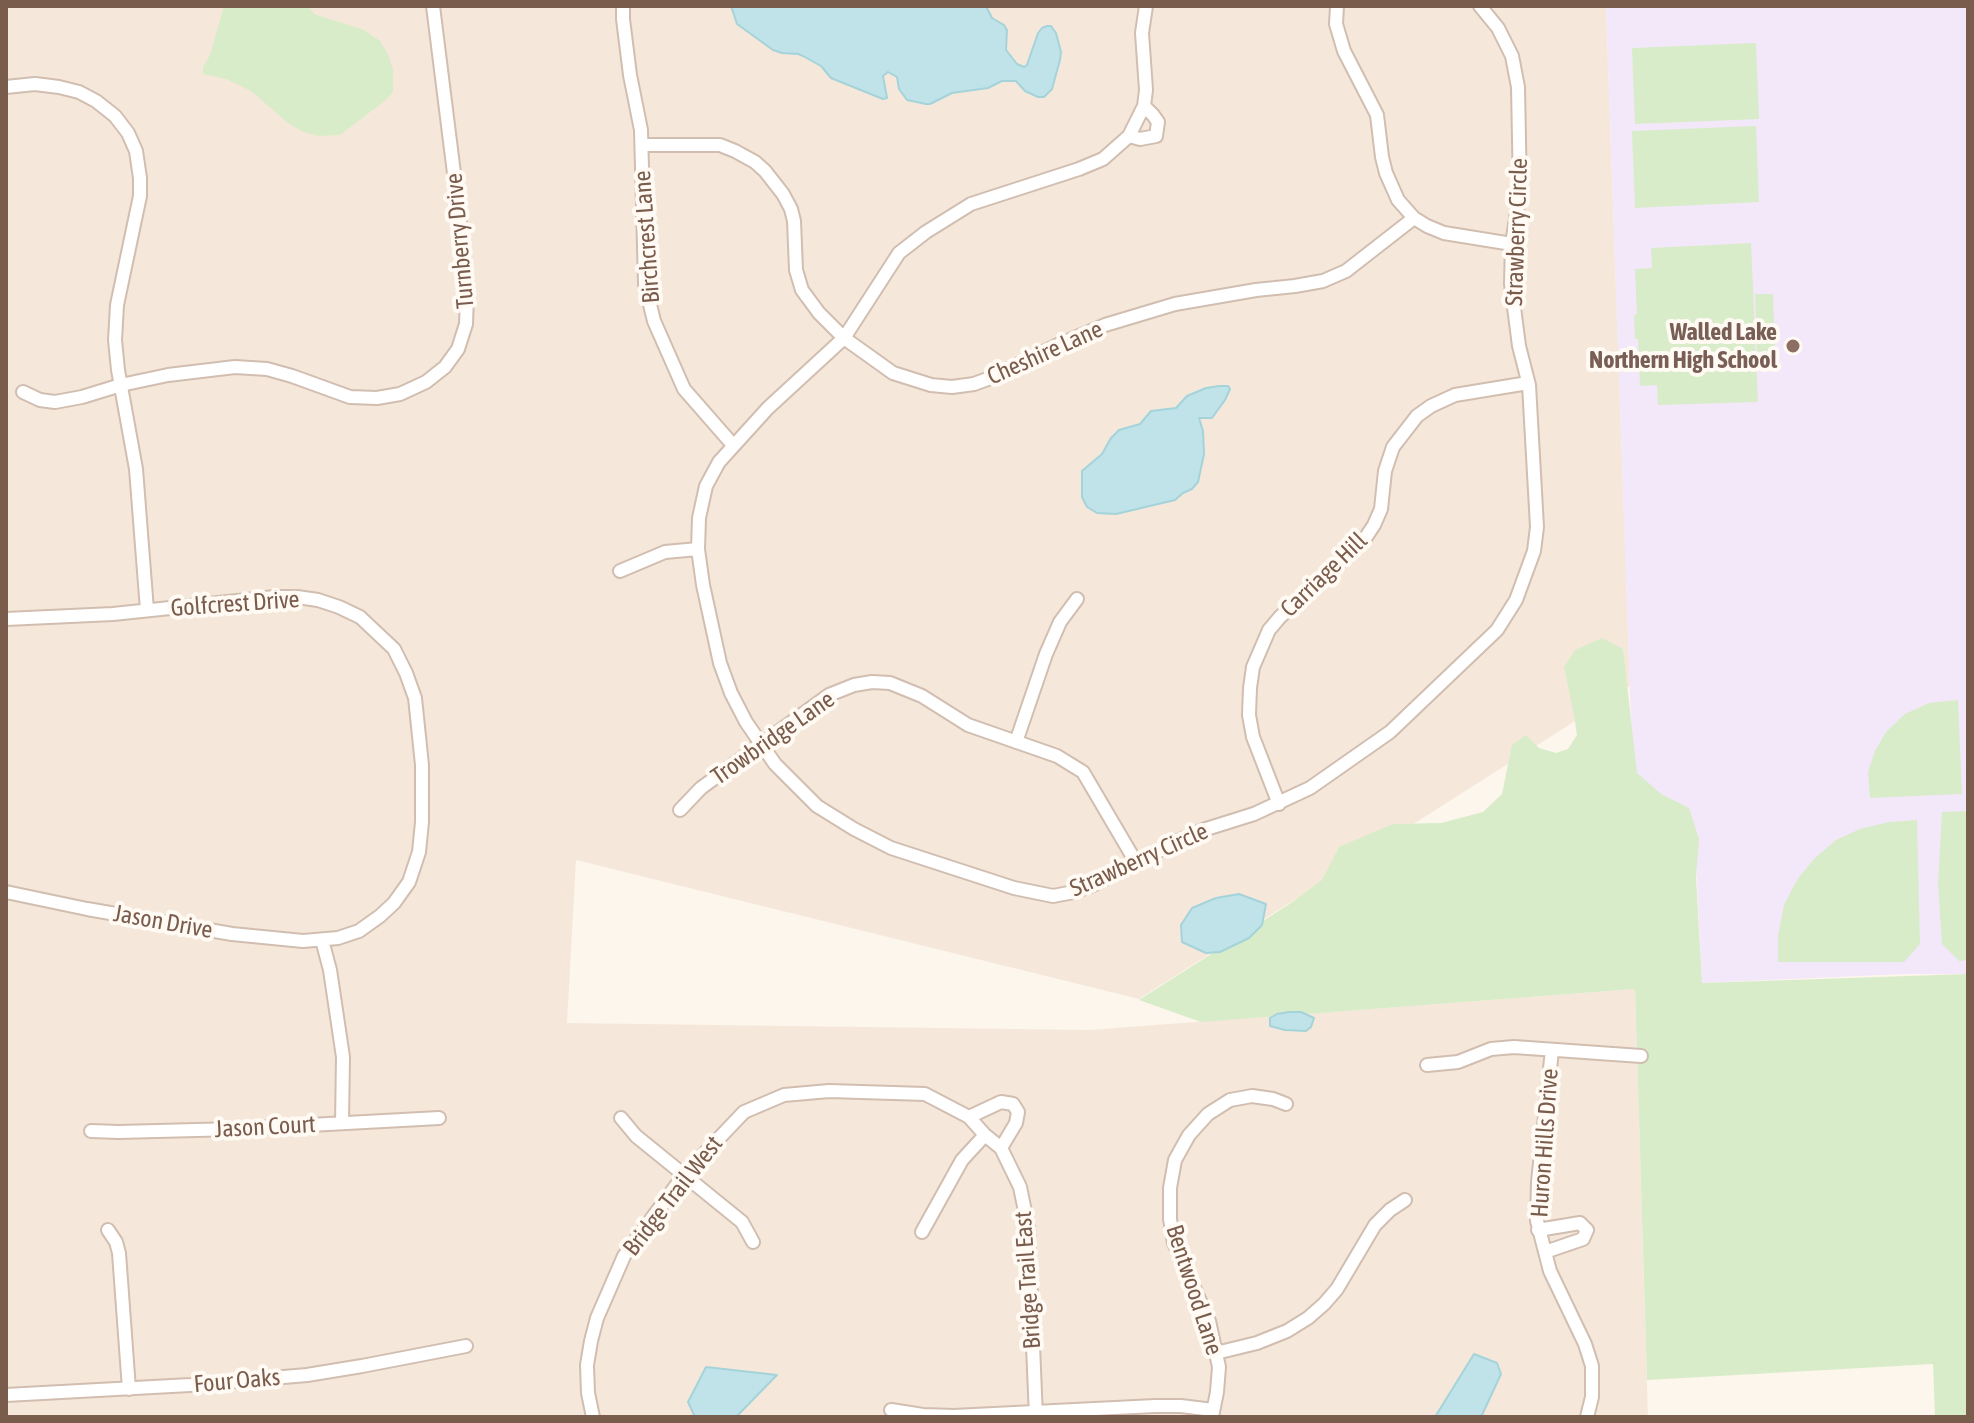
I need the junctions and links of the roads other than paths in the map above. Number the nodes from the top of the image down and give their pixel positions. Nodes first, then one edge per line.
1 (433, 6) edge
2 (623, 6) edge
3 (1146, 6) edge
4 (1337, 6) edge
5 (1480, 6) edge
6 (6, 87) edge
7 (1144, 106) junction
8 (1129, 136) junction
9 (642, 145) junction
10 (1414, 218) junction
11 (1512, 244) junction
12 (844, 338) junction
13 (1528, 383) junction
14 (121, 385) junction
15 (23, 392) dead end
16 (733, 445) junction
17 (698, 549) junction
18 (620, 571) dead end
19 (1077, 599) dead end
20 (147, 610) junction
21 (6, 619) edge
22 (1016, 742) junction
23 (762, 745) junction
24 (421, 746) joint
25 (1279, 804) junction
26 (680, 810) dead end
27 (1137, 864) junction
28 (6, 892) edge
29 (322, 940) junction
30 (1552, 1050) junction
31 (1641, 1056) dead end
32 (1427, 1065) dead end
33 (829, 1091) joint
34 (1286, 1104) dead end
35 (969, 1117) junction
36 (439, 1118) dead end
37 (621, 1118) dead end
38 (342, 1123) junction
39 (91, 1131) dead end
40 (985, 1135) junction
41 (1001, 1148) junction
42 (684, 1175) junction
43 (1405, 1200) dead end
44 (108, 1230) dead end
45 (1538, 1230) junction
46 (922, 1232) dead end
47 (753, 1242) dead end
48 (1545, 1252) junction
49 (466, 1346) dead end
50 (1216, 1353) junction
51 (129, 1389) junction
52 (6, 1395) edge
53 (891, 1410) dead end
54 (1036, 1414) edge
55 (1212, 1414) edge
56 (593, 1417) edge
57 (1587, 1417) edge

1 - 14 street, Turnberry Drive
2 - 9 street, Birchcrest Lane
3 - 7 street, Strawberry Circle
4 - 10 street
5 - 11 street, Strawberry Circle
6 - 14 street
7 - 8 street, Strawberry Circle
7 - 8 street, Strawberry Circle
8 - 12 street, Strawberry Circle
9 - 12 street, Cheshire Lane
9 - 16 street, Birchcrest Lane
10 - 11 street
10 - 12 street, Cheshire Lane
11 - 13 street, Strawberry Circle
12 - 16 street, Strawberry Circle
13 - 25 street, Strawberry Circle
13 - 25 street, Carriage Hill
14 - 15 street, Turnberry Drive
14 - 20 street
16 - 17 street, Strawberry Circle
17 - 18 street
17 - 23 street, Strawberry Circle
19 - 22 street
20 - 21 street, Golfcrest Drive
20 - 24 street, Golfcrest Drive
22 - 23 street, Trowbridge Lane
22 - 27 street, Trowbridge Lane
23 - 26 street, Trowbridge Lane
23 - 27 street, Strawberry Circle
24 - 29 street, Jason Drive
25 - 27 street, Strawberry Circle
28 - 29 street, Jason Drive
29 - 38 street
30 - 31 street
30 - 32 street
30 - 45 street, Huron Hills Drive
33 - 35 street, Bridge Trail East
33 - 42 street, Bridge Trail West
34 - 50 street, Bentwood Lane
35 - 40 street, Bridge Trail East
35 - 41 street
36 - 38 street, Jason Court
37 - 42 street
38 - 39 street, Jason Court
40 - 41 street, Bridge Trail East
40 - 46 street
41 - 54 street, Bridge Trail East
42 - 47 street
42 - 56 street, Bridge Trail West
43 - 50 street
44 - 51 street
45 - 48 street, Huron Hills Drive
45 - 48 street
48 - 57 street, Huron Hills Drive
49 - 51 street, Four Oaks
50 - 55 street, Bentwood Lane
51 - 52 street, Four Oaks
53 - 54 street
54 - 55 street

